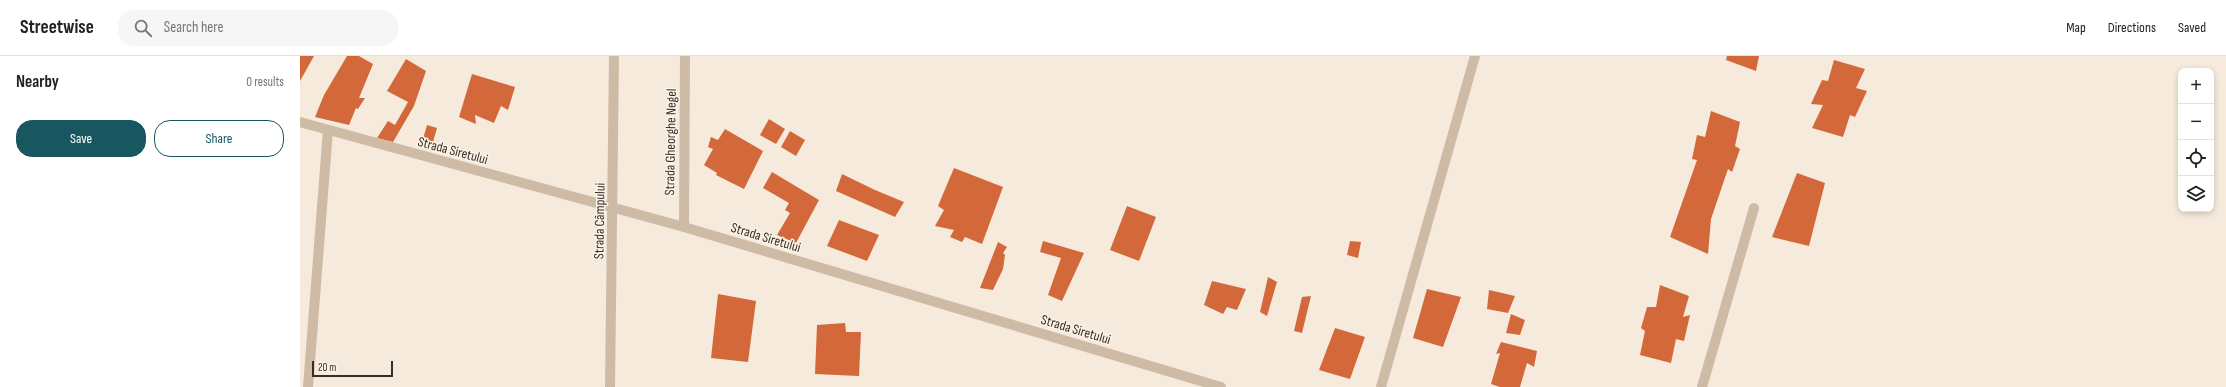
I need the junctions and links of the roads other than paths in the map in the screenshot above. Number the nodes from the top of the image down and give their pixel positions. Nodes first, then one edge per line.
1 (614, 56) edge
2 (685, 56) edge
3 (1475, 56) edge
4 (300, 122) edge
5 (328, 130) junction
6 (614, 208) junction
7 (1754, 208) dead end
8 (684, 227) junction
9 (308, 387) edge
10 (610, 387) edge
11 (1219, 387) edge
12 (1381, 387) edge
13 (1702, 387) edge

1 - 6 street, Strada Câmpului
2 - 8 street, Strada Gheorghe Negel
3 - 12 street
4 - 5 street, Strada Siretului
5 - 6 street, Strada Siretului
5 - 9 street
6 - 8 street, Strada Siretului
6 - 10 street, Strada Câmpului
7 - 13 street
8 - 11 street, Strada Siretului

